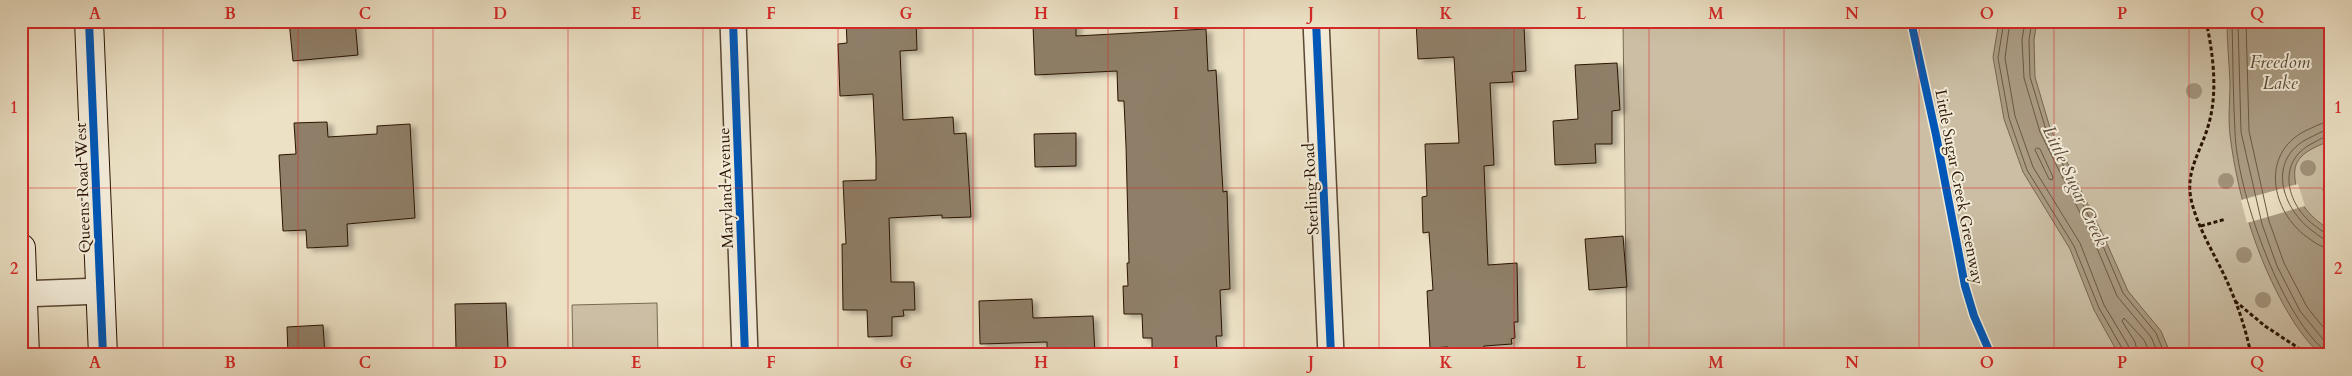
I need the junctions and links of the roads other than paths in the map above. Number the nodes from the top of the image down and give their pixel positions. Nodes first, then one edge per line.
1 (89, 21) edge
2 (733, 21) edge
3 (1316, 21) edge
4 (21, 248) edge
5 (100, 291) junction
6 (22, 294) edge
7 (25, 355) edge
8 (103, 355) edge
9 (745, 355) edge
10 (1331, 355) edge

1 - 5 street, Queens Road West
2 - 9 street, Maryland Avenue
3 - 10 street, Sterling Road
4 - 6 street
5 - 6 street
5 - 8 street, Queens Road West
6 - 7 street

